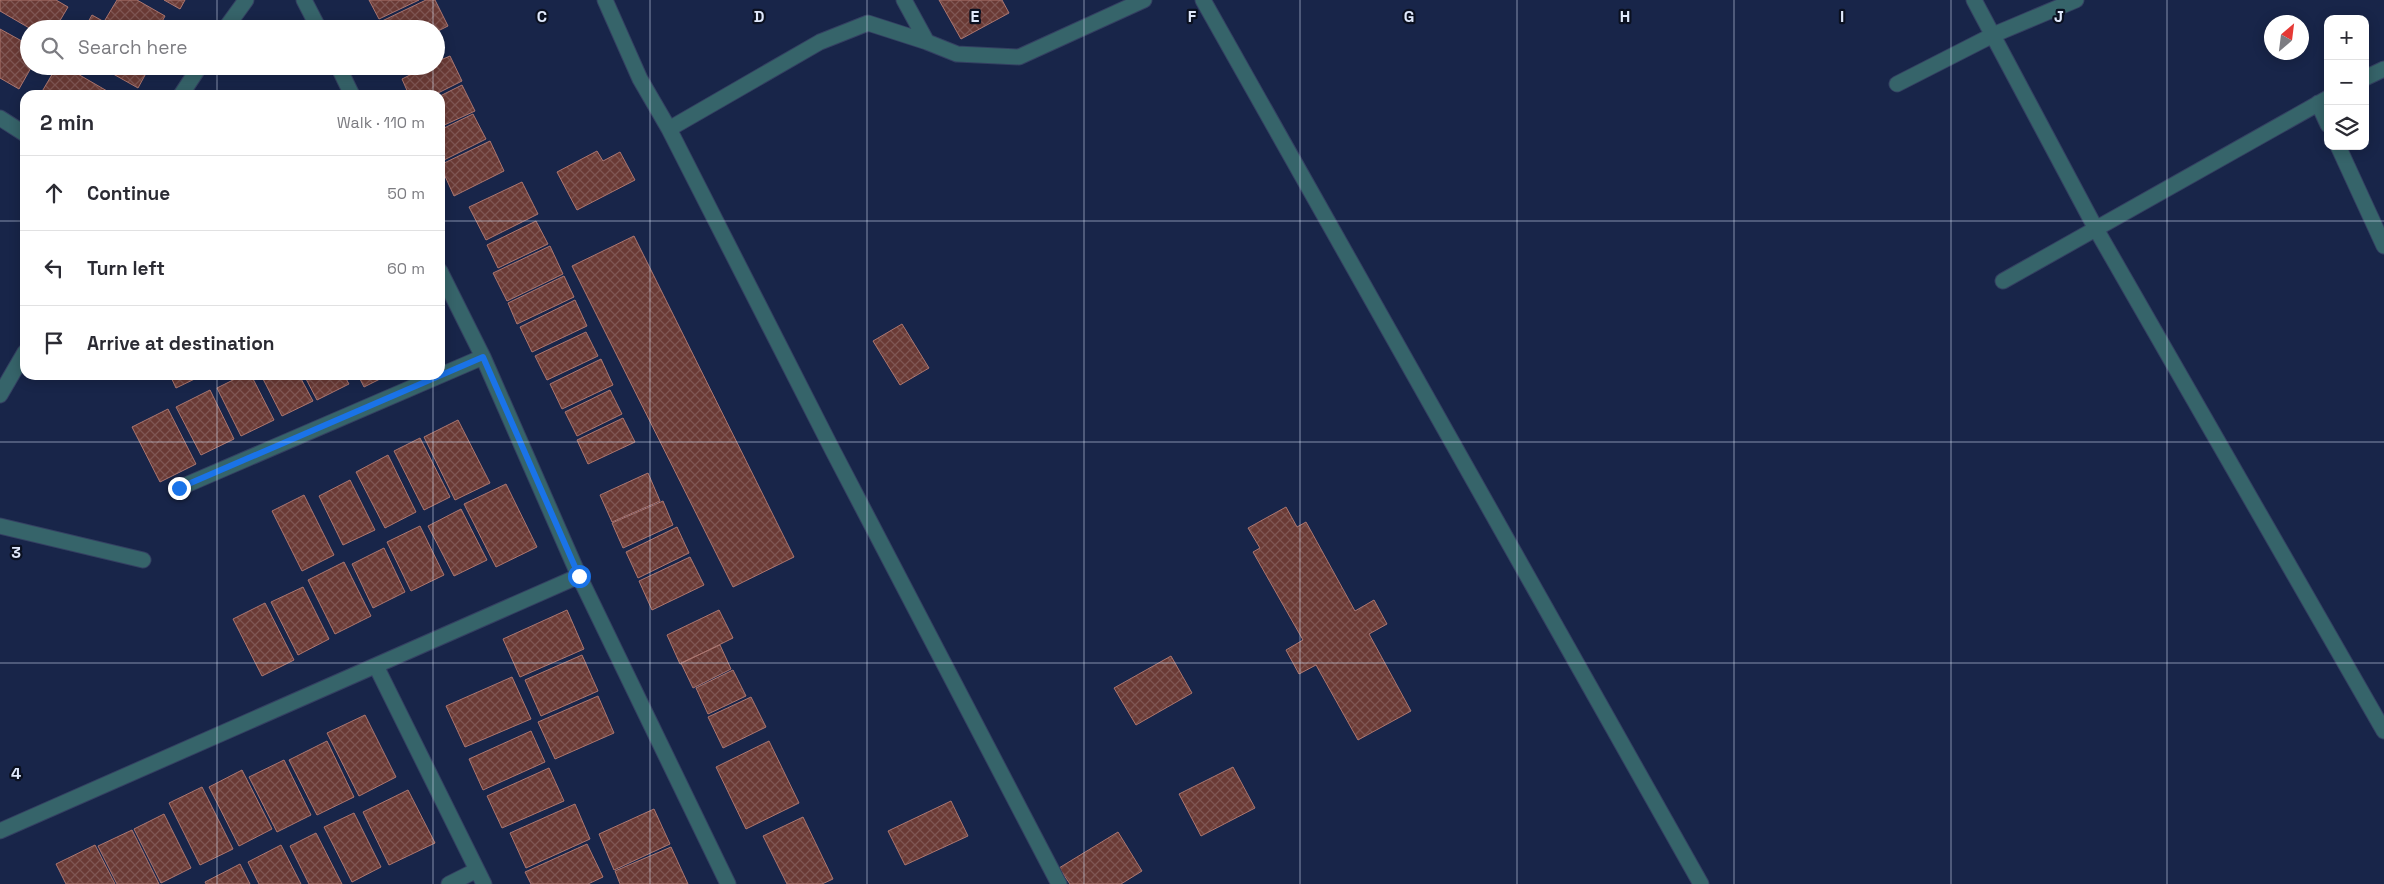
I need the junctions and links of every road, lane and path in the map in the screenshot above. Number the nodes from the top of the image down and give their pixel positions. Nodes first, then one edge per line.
1 (246, 0) edge
2 (304, 0) edge
3 (605, 0) edge
4 (904, 0) edge
5 (1144, 0) edge
6 (1203, 0) edge
7 (1974, 0) edge
8 (2076, 0) edge
9 (232, 20) edge
10 (314, 20) edge
11 (1993, 35) junction
12 (927, 42) junction
13 (2384, 68) edge
14 (194, 75) edge
15 (342, 75) edge
16 (2369, 76) edge
17 (1897, 84) dead end
18 (184, 90) edge
19 (350, 90) edge
20 (2323, 101) edge
21 (0, 118) edge
22 (670, 129) junction
23 (20, 131) edge
24 (2340, 150) edge
25 (2096, 229) junction
26 (2384, 246) edge
27 (445, 281) edge
28 (2003, 281) dead end
29 (483, 357) junction
30 (20, 361) edge
31 (445, 373) edge
32 (430, 380) edge
33 (0, 395) edge
34 (179, 488) dead end
35 (0, 526) edge
36 (143, 560) dead end
37 (579, 576) junction
38 (376, 666) junction
39 (2384, 731) edge
40 (0, 831) edge
41 (480, 877) edge
42 (448, 884) edge
43 (728, 884) edge
44 (1059, 884) edge
45 (1701, 884) edge

1 - 9 street
2 - 10 street
3 - 22 street
4 - 12 street
5 - 12 street
6 - 45 street
7 - 11 street
8 - 11 street
11 - 17 street
11 - 25 street
12 - 22 street
13 - 16 street
14 - 18 street
15 - 19 street
20 - 25 street
21 - 23 street
22 - 44 street
24 - 26 street
25 - 28 street
25 - 39 street
27 - 29 street
29 - 31 street
29 - 37 street
30 - 33 street
32 - 34 street
35 - 36 street
37 - 38 street
37 - 43 street
38 - 40 street
38 - 41 street
41 - 42 street

